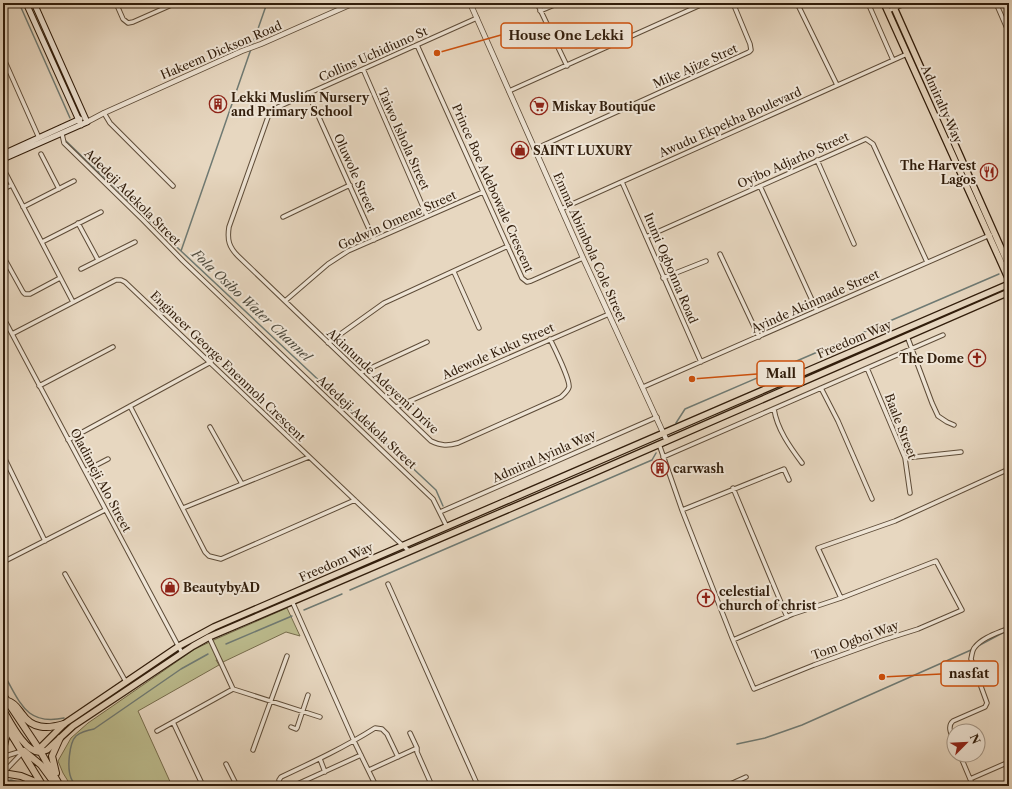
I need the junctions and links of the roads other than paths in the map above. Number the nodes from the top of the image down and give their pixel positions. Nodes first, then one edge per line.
1 (26, 3) edge
2 (34, 3) edge
3 (116, 3) edge
4 (176, 3) edge
5 (354, 3) edge
6 (470, 3) edge
7 (537, 3) edge
8 (559, 3) edge
9 (705, 3) edge
10 (733, 3) edge
11 (797, 3) edge
12 (868, 3) edge
13 (884, 3) edge
14 (907, 3) edge
15 (996, 3) edge
16 (893, 6) edge
17 (540, 11) junction
18 (888, 11) junction
19 (477, 18) junction
20 (1008, 31) edge
21 (417, 45) junction
22 (907, 54) junction
23 (3, 57) edge
24 (893, 60) junction
25 (567, 66) junction
26 (363, 69) junction
27 (837, 85) junction
28 (509, 91) junction
29 (308, 94) junction
30 (104, 113) junction
31 (85, 117) junction
32 (96, 117) junction
33 (79, 119) junction
34 (87, 122) junction
35 (81, 125) junction
36 (62, 134) junction
37 (39, 138) junction
38 (535, 149) junction
39 (3, 154) edge
40 (41, 154) dead end
41 (3, 159) edge
42 (817, 160) junction
43 (3, 168) edge
44 (74, 182) dead end
45 (622, 182) junction
46 (12, 185) junction
47 (350, 185) junction
48 (173, 186) dead end
49 (760, 186) junction
50 (3, 189) edge
51 (59, 189) junction
52 (483, 192) junction
53 (23, 207) junction
54 (561, 209) junction
55 (101, 212) dead end
56 (427, 216) junction
57 (283, 217) dead end
58 (78, 223) junction
59 (992, 234) junction
60 (646, 237) junction
61 (228, 240) joint
62 (374, 240) junction
63 (42, 242) junction
64 (135, 242) dead end
65 (854, 244) dead end
66 (508, 246) junction
67 (720, 254) dead end
68 (3, 256) edge
69 (583, 258) junction
70 (98, 260) junction
71 (706, 261) dead end
72 (927, 262) junction
73 (1009, 266) edge
74 (81, 269) dead end
75 (454, 272) junction
76 (60, 278) junction
77 (663, 278) junction
78 (1009, 280) edge
79 (1009, 284) edge
80 (1009, 292) edge
81 (285, 301) junction
82 (73, 302) junction
83 (817, 311) junction
84 (609, 314) junction
85 (3, 317) edge
86 (479, 328) dead end
87 (12, 334) junction
88 (943, 335) dead end
89 (907, 336) junction
90 (759, 337) junction
91 (550, 339) junction
92 (427, 342) dead end
93 (328, 343) junction
94 (113, 347) dead end
95 (913, 349) junction
96 (210, 362) junction
97 (701, 362) junction
98 (867, 368) junction
99 (360, 373) junction
100 (39, 386) junction
101 (643, 387) junction
102 (821, 388) junction
103 (130, 406) junction
104 (396, 407) junction
105 (774, 409) junction
106 (657, 417) junction
107 (954, 425) dead end
108 (210, 427) dead end
109 (664, 433) junction
110 (68, 440) junction
111 (667, 440) junction
112 (659, 444) junction
113 (961, 452) dead end
114 (3, 455) edge
115 (310, 457) junction
116 (663, 457) junction
117 (904, 458) junction
118 (108, 459) dead end
119 (802, 463) dead end
120 (1009, 469) edge
121 (85, 471) junction
122 (789, 480) dead end
123 (242, 484) junction
124 (734, 488) junction
125 (910, 493) dead end
126 (872, 499) dead end
127 (355, 500) junction
128 (183, 508) junction
129 (105, 510) junction
130 (682, 510) junction
131 (440, 512) junction
132 (447, 527) junction
133 (45, 541) junction
134 (402, 546) junction
135 (409, 551) junction
136 (3, 562) edge
137 (65, 574) dead end
138 (388, 584) dead end
139 (841, 598) junction
140 (292, 601) junction
141 (787, 617) junction
142 (1009, 628) edge
143 (209, 637) junction
144 (733, 640) junction
145 (179, 646) junction
146 (182, 653) junction
147 (287, 656) dead end
148 (126, 682) junction
149 (233, 689) junction
150 (3, 695) edge
151 (308, 695) dead end
152 (7, 701) junction
153 (270, 701) junction
154 (3, 710) edge
155 (303, 711) junction
156 (320, 717) dead end
157 (173, 722) junction
158 (4, 723) edge
159 (950, 723) edge
160 (64, 724) junction
161 (291, 727) dead end
162 (156, 731) dead end
163 (410, 733) dead end
164 (30, 736) junction
165 (60, 738) junction
166 (354, 741) junction
167 (26, 745) junction
168 (417, 748) junction
169 (3, 750) edge
170 (253, 750) dead end
171 (23, 751) junction
172 (36, 755) junction
173 (361, 755) junction
174 (398, 757) junction
175 (3, 758) edge
176 (320, 759) junction
177 (1009, 762) edge
178 (963, 763) edge
179 (226, 764) dead end
180 (369, 770) junction
181 (325, 772) junction
182 (3, 773) edge
183 (746, 777) dead end
184 (970, 779) junction
185 (43, 786) edge
186 (56, 786) edge
187 (60, 786) edge
188 (203, 786) edge
189 (237, 786) edge
190 (281, 786) edge
191 (293, 786) edge
192 (376, 786) edge
193 (432, 786) edge
194 (478, 786) edge
195 (726, 786) edge
196 (973, 786) edge

1 - 33 main road
2 - 31 main road
3 - 4 street
5 - 30 street, Hakeem Dickson Road
6 - 19 street, Emma Abimbola Cole Street
7 - 17 street
8 - 17 street
9 - 25 street
10 - 38 street, Mike Ajize Stret
11 - 27 street
12 - 24 street
13 - 18 main road, Admiralty Way
14 - 16 street
15 - 20 street
16 - 18 street
16 - 59 main road, Admiralty Way
17 - 25 street
18 - 22 main road, Admiralty Way
19 - 21 street, Collins Uchidiuno St
19 - 28 street, Emma Abimbola Cole Street
21 - 26 street, Collins Uchidiuno St
21 - 52 street, Prince Boe Adebowale Crescent
22 - 24 street, Awudu Ekpekha Boulevard
22 - 59 main road, Admiralty Way
23 - 37 street
24 - 27 street, Awudu Ekpekha Boulevard
25 - 28 street
26 - 29 street, Collins Uchidiuno St
26 - 56 street, Taiwo Ishola Street
27 - 45 street, Awudu Ekpekha Boulevard
28 - 38 street, Emma Abimbola Cole Street
29 - 47 street, Oluwole Street
29 - 61 street, Collins Uchidiuno St
30 - 32 street, Hakeem Dickson Road
30 - 48 street
31 - 32 street, Hakeem Dickson Road
31 - 33 main road, Hakeem Dickson Road
31 - 34 main road
32 - 34 street, Hakeem Dickson Road
33 - 35 main road
33 - 37 main road, Hakeem Dickson Road
34 - 35 main road, Hakeem Dickson Road
35 - 36 main road, Hakeem Dickson Road
36 - 41 main road, Hakeem Dickson Road
36 - 131 street, Adedeji Adekola Street
37 - 39 main road, Hakeem Dickson Road
38 - 54 street, Emma Abimbola Cole Street
40 - 51 street
42 - 49 street, Oyibo Adjarho Street
42 - 65 street
42 - 72 street, Oyibo Adjarho Street
43 - 46 street
44 - 51 street
45 - 54 street, Awudu Ekpekha Boulevard
45 - 60 street, Itumi Ogbonna Road
46 - 50 street
46 - 53 street
47 - 57 street
47 - 62 street, Oluwole Street
49 - 60 street, Oyibo Adjarho Street
49 - 83 street
51 - 53 street
52 - 56 street, Godwin Omene Street
52 - 66 street, Prince Boe Adebowale Crescent
53 - 63 street
54 - 69 street, Emma Abimbola Cole Street
55 - 58 street
56 - 62 street, Godwin Omene Street
58 - 63 street
58 - 70 street
59 - 72 street, Ayinde Akinmade Street
59 - 73 main road, Admiralty Way
59 - 78 main road, Admiralty Way
60 - 77 street, Itumi Ogbonna Road
61 - 81 street, Akintunde Adeyemi Drive
62 - 81 street, Godwin Omene Street
63 - 76 street
64 - 70 street
66 - 69 street, Prince Boe Adebowale Crescent
66 - 75 street
67 - 90 street
68 - 76 street
69 - 84 street, Emma Abimbola Cole Street
70 - 74 street
71 - 77 street
72 - 83 street, Ayinde Akinmade Street
75 - 86 street
75 - 93 street
76 - 82 street
77 - 97 street, Itumi Ogbonna Road
79 - 109 main road, Freedom Way
80 - 89 main road, Freedom Way
81 - 93 street, Akintunde Adeyemi Drive
82 - 87 street, Engineer George Enenmoh Crescent
82 - 96 street, Engineer George Enenmoh Crescent
83 - 90 street, Ayinde Akinmade Street
84 - 91 street, Adewole Kuku Street
84 - 101 street, Emma Abimbola Cole Street
85 - 87 street, Oladimeji Alo Street
87 - 100 street, Oladimeji Alo Street
88 - 95 street
89 - 95 street
89 - 111 main road, Freedom Way
90 - 97 street, Ayinde Akinmade Street
91 - 104 street, Adewole Kuku Street
91 - 104 street, Akintunde Adeyemi Drive
92 - 99 street
93 - 99 street, Akintunde Adeyemi Drive
94 - 100 street
95 - 98 street
95 - 107 street
96 - 103 street
96 - 115 street, Engineer George Enenmoh Crescent
97 - 101 street, Ayinde Akinmade Street
98 - 102 street
98 - 117 street, Baale Street
99 - 104 street, Akintunde Adeyemi Drive
100 - 110 street, Oladimeji Alo Street
101 - 106 street, Emma Abimbola Cole Street
102 - 105 street
102 - 126 street
103 - 110 street
103 - 128 street
105 - 116 street
105 - 119 street
106 - 109 street, Emma Abimbola Cole Street
106 - 131 street, Admiral Ayinla Way
108 - 123 street
109 - 111 street
109 - 132 main road, Freedom Way
110 - 121 street, Oladimeji Alo Street
111 - 112 main road, Freedom Way
112 - 116 street
112 - 135 main road, Freedom Way
113 - 117 street
114 - 133 street
115 - 123 street
115 - 127 street, Engineer George Enenmoh Crescent
116 - 130 street
117 - 125 street, Baale Street
118 - 121 street
120 - 139 street
121 - 129 street, Oladimeji Alo Street
122 - 124 street
123 - 128 street
124 - 130 street
124 - 141 street
127 - 128 street
127 - 134 street, Engineer George Enenmoh Crescent
129 - 133 street
129 - 145 street, Oladimeji Alo Street
130 - 144 street
131 - 132 street, Adedeji Adekola Street
132 - 134 main road, Freedom Way
133 - 136 street
134 - 135 street, Engineer George Enenmoh Crescent
134 - 145 main road, Freedom Way
135 - 140 main road, Freedom Way
137 - 148 street
138 - 194 street
139 - 141 street
139 - 144 street, Tom Ogboi Way
140 - 143 main road, Freedom Way
140 - 166 street
141 - 144 street
142 - 159 street
143 - 146 main road, Freedom Way
143 - 149 street
145 - 146 street, Oladimeji Alo Street
145 - 148 main road, Freedom Way
146 - 165 main road, Freedom Way
147 - 153 street
148 - 160 main road, Freedom Way
149 - 153 street
149 - 157 street
150 - 152 highway
151 - 155 street
152 - 160 highway
152 - 164 highway
153 - 155 street
153 - 170 street
154 - 167 highway
155 - 156 street
155 - 161 street
157 - 162 street
157 - 188 street
158 - 169 highway
158 - 171 highway
160 - 172 main road, Freedom Way
163 - 168 street
164 - 167 highway
164 - 172 highway
165 - 172 main road, Freedom Way
165 - 187 highway
166 - 173 street
166 - 174 street
166 - 176 street
167 - 171 highway
167 - 172 highway
168 - 174 street
168 - 193 street
171 - 172 highway
171 - 175 street
171 - 182 street
172 - 185 highway
172 - 186 highway
172 - 187 highway
173 - 180 street
173 - 181 street
174 - 180 street
176 - 181 street
176 - 190 street
177 - 184 street
178 - 184 street
179 - 189 street
180 - 192 street
181 - 191 street
182 - 185 highway
183 - 195 street
184 - 196 street

